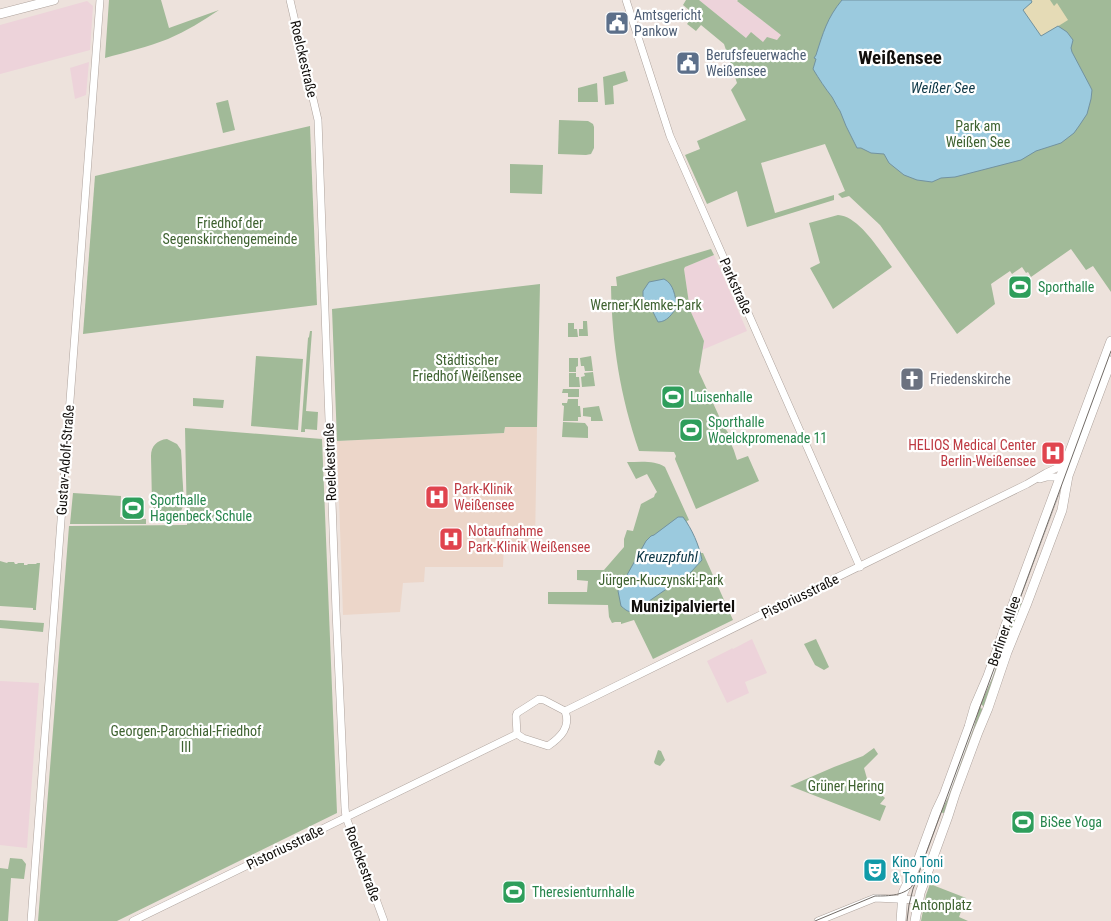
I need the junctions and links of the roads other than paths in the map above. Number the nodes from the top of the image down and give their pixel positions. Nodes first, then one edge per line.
1 (54, 0) edge
2 (100, 0) edge
3 (290, 0) edge
4 (626, 0) edge
5 (0, 14) edge
6 (1111, 341) edge
7 (1111, 361) edge
8 (1065, 464) junction
9 (1064, 477) junction
10 (1034, 480) junction
11 (860, 567) junction
12 (565, 711) junction
13 (516, 734) junction
14 (346, 817) junction
15 (902, 899) junction
16 (918, 900) junction
17 (31, 921) edge
18 (133, 921) edge
19 (384, 921) edge
20 (818, 921) edge
21 (901, 921) edge
22 (915, 921) edge

1 - 5 main road
2 - 17 street, Gustav-Adolf-Straße
3 - 14 street, Roelckestraße
4 - 11 street, Parkstraße
6 - 8 main road, Berliner Allee
7 - 9 main road, Berliner Allee
8 - 9 main road, Berliner Allee
8 - 10 street, Pistoriusstraße
9 - 10 street, Pistoriusstraße
9 - 15 main road, Berliner Allee
9 - 16 main road, Berliner Allee
10 - 11 street, Pistoriusstraße
11 - 12 street, Pistoriusstraße
12 - 13 street
12 - 13 street
13 - 14 street, Pistoriusstraße
14 - 18 street, Pistoriusstraße
14 - 19 street, Roelckestraße
15 - 16 street
15 - 20 street
15 - 21 main road, Berliner Allee
16 - 22 main road, Berliner Allee

